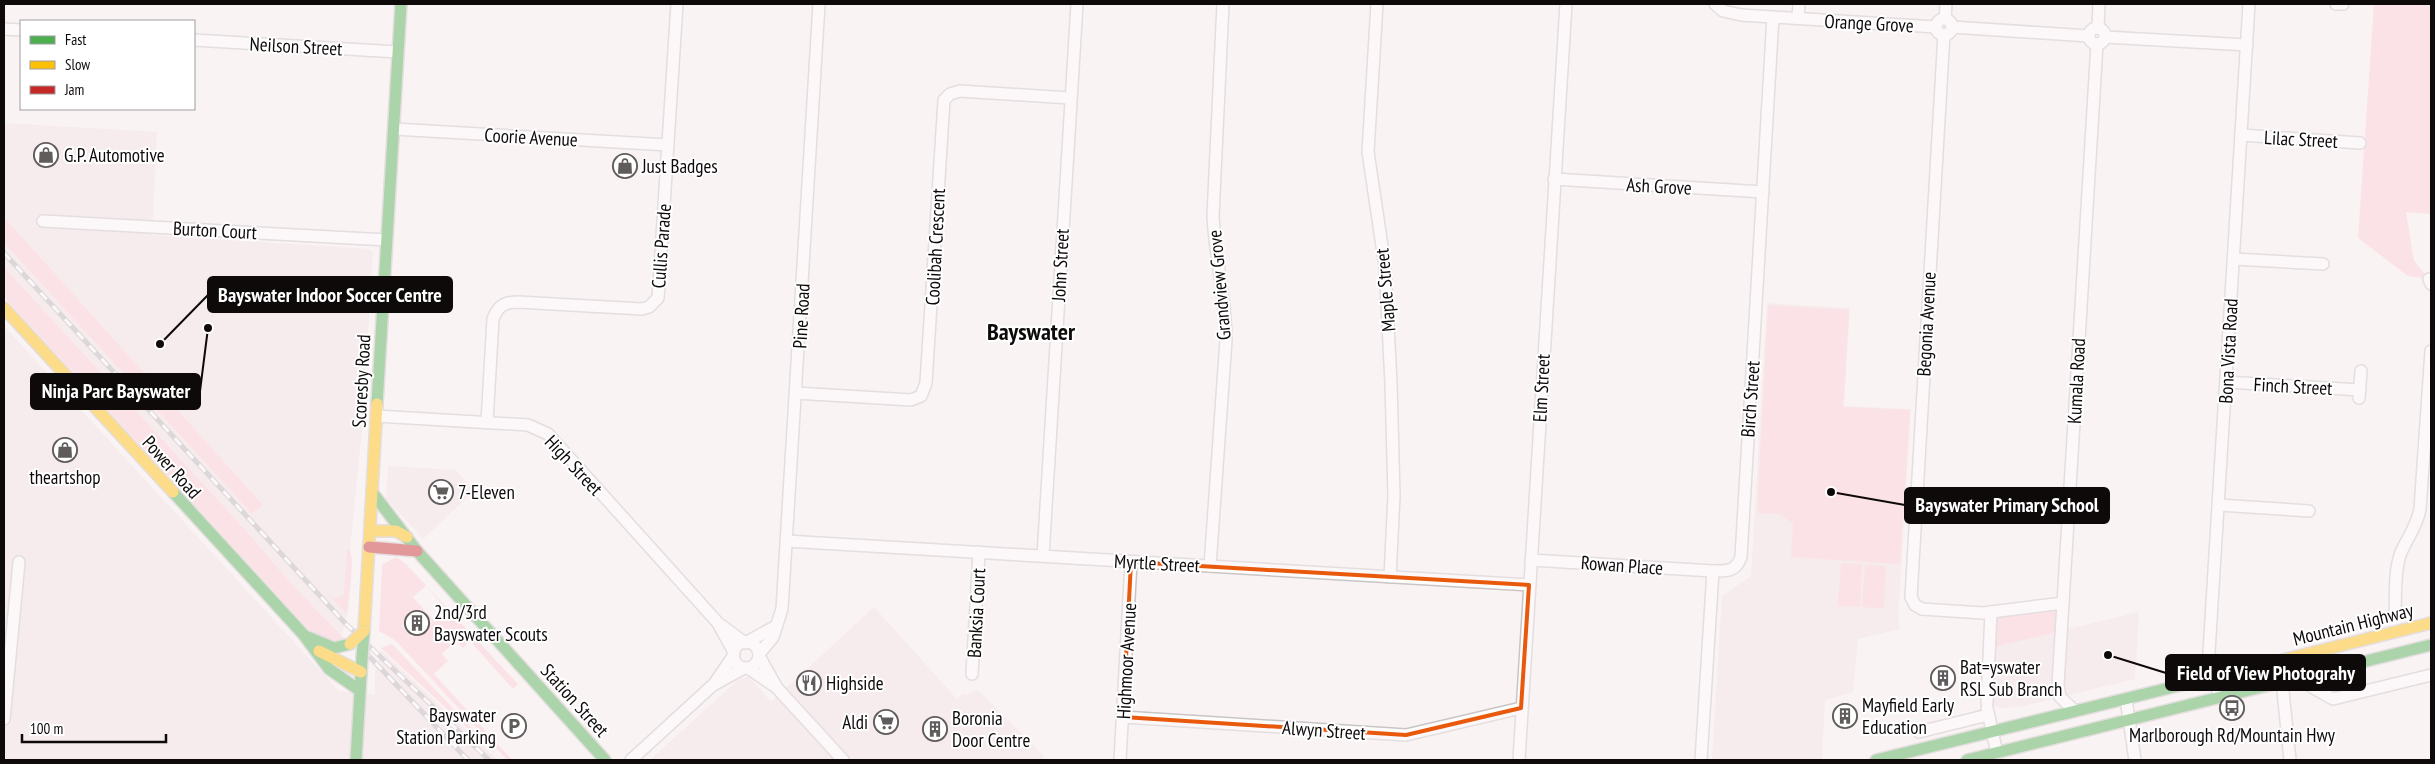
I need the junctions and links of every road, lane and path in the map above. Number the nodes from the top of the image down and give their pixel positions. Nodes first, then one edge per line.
1 (401, 4) edge
2 (677, 4) edge
3 (819, 4) edge
4 (1076, 4) edge
5 (1223, 4) edge
6 (1377, 4) edge
7 (1715, 4) edge
8 (1799, 4) edge
9 (1946, 4) edge
10 (2099, 4) edge
11 (2249, 4) edge
12 (2336, 4) edge
13 (2344, 4) edge
14 (1564, 8) edge
15 (1773, 17) junction
16 (1798, 18) junction
17 (1944, 27) junction
18 (4, 29) edge
19 (20, 30) edge
20 (2097, 36) junction
21 (195, 40) edge
22 (2247, 45) junction
23 (398, 52) junction
24 (1070, 98) junction
25 (394, 129) junction
26 (2241, 135) junction
27 (2360, 142) dead end
28 (668, 145) junction
29 (1554, 179) junction
30 (1763, 192) junction
31 (43, 220) dead end
32 (387, 240) junction
33 (2234, 259) junction
34 (2323, 264) dead end
35 (4, 308) edge
36 (2431, 351) edge
37 (2362, 371) dead end
38 (2227, 382) junction
39 (796, 393) junction
40 (377, 416) junction
41 (487, 422) junction
42 (372, 492) junction
43 (2219, 505) junction
44 (2309, 511) dead end
45 (370, 531) junction
46 (408, 537) junction
47 (786, 541) junction
48 (369, 547) junction
49 (417, 551) junction
50 (979, 552) junction
51 (1043, 556) junction
52 (1531, 560) junction
53 (19, 562) dead end
54 (1131, 562) junction
55 (1210, 566) junction
56 (1713, 571) junction
57 (1390, 577) junction
58 (1529, 585) junction
59 (2063, 603) junction
60 (1992, 612) junction
61 (2395, 614) dead end
62 (718, 623) junction
63 (2431, 623) edge
64 (776, 626) junction
65 (364, 631) junction
66 (303, 634) junction
67 (746, 642) junction
68 (2431, 645) edge
69 (316, 649) junction
70 (734, 653) junction
71 (759, 655) junction
72 (746, 668) junction
73 (361, 672) junction
74 (972, 674) dead end
75 (2431, 675) edge
76 (2213, 677) junction
77 (2296, 678) junction
78 (2282, 682) junction
79 (714, 684) junction
80 (777, 688) junction
81 (359, 690) junction
82 (2220, 698) junction
83 (2126, 699) junction
84 (1987, 707) junction
85 (1521, 708) junction
86 (2075, 711) junction
87 (1123, 717) junction
88 (4, 719) edge
89 (2130, 720) junction
90 (1920, 732) dead end
91 (1991, 732) junction
92 (1997, 753) junction
93 (356, 760) edge
94 (606, 760) edge
95 (631, 760) edge
96 (843, 760) edge
97 (1120, 760) edge
98 (1519, 760) edge
99 (1701, 760) edge
100 (1876, 760) edge
101 (1967, 760) edge
102 (2135, 760) edge
103 (2290, 760) edge

1 - 23 main road, Scoresby Road
2 - 28 street, Cullis Parade
3 - 39 street, Pine Road
4 - 24 street, John Street
5 - 55 street, Grandview Grove
6 - 57 street, Maple Street
7 - 15 street, Orange Grove
8 - 16 street
9 - 17 street, Begonia Avenue
10 - 20 street, Kumala Road
11 - 22 street, Bona Vista Road
12 - 13 street
14 - 29 street, Elm Street
15 - 16 street, Orange Grove
15 - 30 street, Birch Street
16 - 17 street, Orange Grove
17 - 20 street, Orange Grove
17 - 60 street, Begonia Avenue
18 - 19 street
20 - 22 street, Orange Grove
20 - 59 street, Kumala Road
21 - 23 street, Neilson Street
22 - 26 street, Bona Vista Road
23 - 25 main road, Scoresby Road
24 - 39 street, Coolibah Crescent
24 - 51 street, John Street
25 - 28 street, Coorie Avenue
25 - 32 main road, Scoresby Road
26 - 27 street, Lilac Street
26 - 33 street, Bona Vista Road
28 - 41 street, Cullis Parade
29 - 30 street, Ash Grove
29 - 52 street, Elm Street
30 - 56 street, Birch Street
31 - 32 street, Burton Court
32 - 40 main road, Scoresby Road
33 - 34 street
33 - 38 street, Bona Vista Road
35 - 66 main road, Power Road
36 - 61 street
37 - 38 street, Finch Street
38 - 43 street, Bona Vista Road
39 - 47 street, Pine Road
40 - 41 street, High Street
40 - 42 main road, Scoresby Road
41 - 62 street, High Street
42 - 45 main road, Scoresby Road
42 - 46 main road, Station Street
43 - 44 street
43 - 76 street, Bona Vista Road
45 - 46 main road
45 - 48 main road, Scoresby Road
46 - 49 main road, Station Street
47 - 50 street, Myrtle Street
47 - 64 street, Pine Road
48 - 49 main road
48 - 65 main road, Scoresby Road
49 - 94 main road, Station Street
50 - 51 street, Myrtle Street
50 - 74 street, Banksia Court
51 - 54 street, Myrtle Street
52 - 56 street, Rowan Place
52 - 58 street, Elm Street
53 - 88 street
54 - 55 street, Myrtle Street
54 - 87 street, Highmoor Avenue
55 - 57 street, Myrtle Street
56 - 99 street
57 - 58 street, Myrtle Street
58 - 85 street, Elm Street
59 - 60 street
59 - 86 street, Kumala Road
60 - 84 street
62 - 67 street, High Street
62 - 70 street, High Street
63 - 76 main road, Mountain Highway
64 - 67 street
64 - 71 street, Pine Road
65 - 66 main road, bridge
65 - 73 main road, Scoresby Road, bridge
66 - 69 main road, Power Road
67 - 70 street
67 - 71 street
68 - 77 main road, Mountain Highway
69 - 73 main road, Power Road
69 - 81 main road, Power Road
70 - 72 street
70 - 79 street
71 - 72 street
71 - 80 street
72 - 79 street
72 - 80 street
73 - 81 main road, Scoresby Road
75 - 77 street
76 - 82 street, Bona Vista Road
76 - 83 main road, Mountain Highway
77 - 78 main road, Mountain Highway
78 - 82 main road, Mountain Highway
78 - 103 street
79 - 95 street
80 - 96 street
81 - 93 main road, Scoresby Road
82 - 89 main road, Mountain Highway
83 - 86 main road, Mountain Highway
83 - 89 street
84 - 90 street
84 - 91 street
85 - 87 street, Alwyn Street
85 - 98 street, Elm Street
86 - 91 main road, Mountain Highway
87 - 97 street, Highmoor Avenue
89 - 92 main road, Mountain Highway
89 - 102 street
91 - 92 street
91 - 100 main road, Mountain Highway
92 - 101 main road, Mountain Highway

